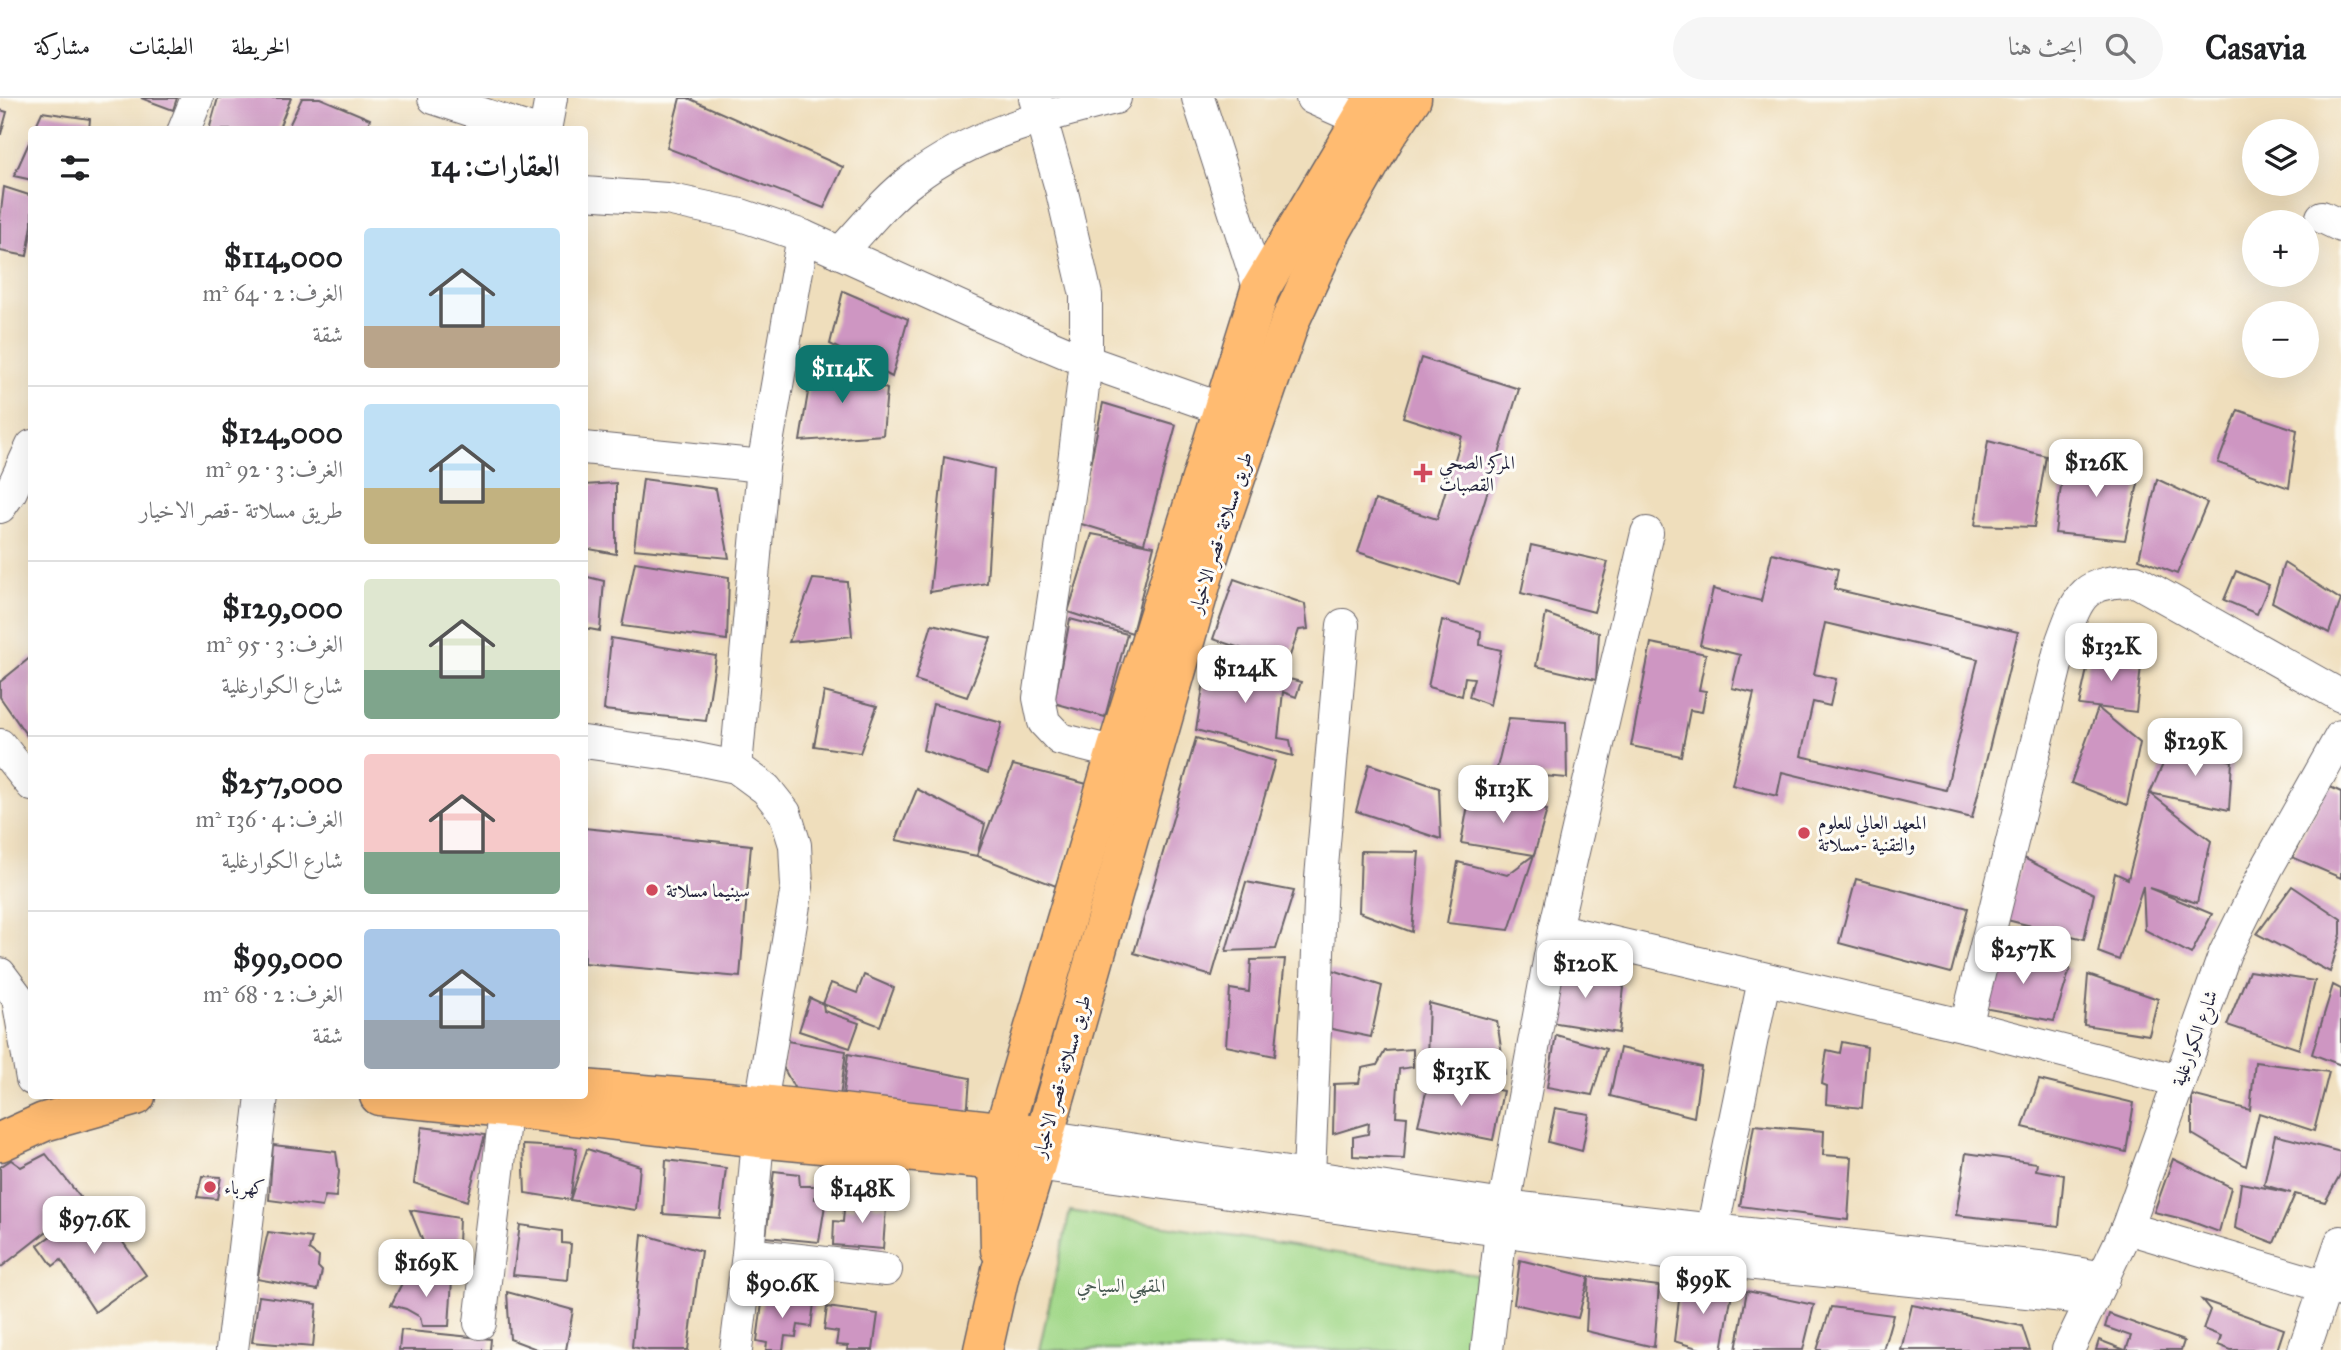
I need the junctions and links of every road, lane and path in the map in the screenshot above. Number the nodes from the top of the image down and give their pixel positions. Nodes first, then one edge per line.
1 (197, 98) edge
2 (434, 98) edge
3 (551, 98) edge
4 (1115, 98) edge
5 (1198, 98) edge
6 (1312, 98) edge
7 (1412, 98) edge
8 (1039, 107) edge
9 (1373, 118) edge
10 (186, 126) edge
11 (519, 126) edge
12 (546, 126) edge
13 (588, 192) edge
14 (803, 236) junction
15 (839, 253) junction
16 (1260, 290) junction
17 (1086, 361) junction
18 (1240, 414) junction
19 (588, 447) edge
20 (28, 455) edge
21 (763, 466) junction
22 (0, 507) edge
23 (1647, 533) dead end
24 (1343, 625) dead end
25 (2341, 696) edge
26 (2341, 736) edge
27 (588, 743) edge
28 (0, 745) edge
29 (1134, 757) junction
30 (736, 767) junction
31 (28, 780) edge
32 (1555, 929) junction
33 (1764, 980) junction
34 (17, 985) edge
35 (1966, 1026) junction
36 (28, 1047) edge
37 (2179, 1081) junction
38 (588, 1090) edge
39 (28, 1097) edge
40 (125, 1099) edge
41 (262, 1099) edge
42 (443, 1099) edge
43 (507, 1102) edge
44 (0, 1113) edge
45 (759, 1121) junction
46 (0, 1142) edge
47 (1000, 1147) junction
48 (1040, 1150) junction
49 (1309, 1176) junction
50 (1503, 1217) junction
51 (2127, 1228) junction
52 (1712, 1231) junction
53 (2341, 1242) edge
54 (748, 1254) junction
55 (886, 1270) dead end
56 (1001, 1270) junction
57 (2098, 1289) junction
58 (2333, 1289) edge
59 (480, 1323) dead end
60 (232, 1350) edge
61 (736, 1350) edge
62 (983, 1350) edge
63 (1487, 1350) edge
64 (2068, 1350) edge
65 (2304, 1350) edge

1 - 10 street
2 - 11 street
3 - 12 street
4 - 8 street
5 - 16 street
6 - 9 street
7 - 9 main road, طريق مسلاتة -قصر الاخيار
8 - 15 street
8 - 17 street
9 - 16 main road
9 - 18 main road, طريق مسلاتة -قصر الاخيار
13 - 14 street
14 - 15 street
14 - 21 street
15 - 17 street
16 - 18 main road
17 - 18 street
17 - 29 street
18 - 29 main road, طريق مسلاتة -قصر الاخيار
19 - 21 street
20 - 22 street
21 - 30 street
23 - 32 street
24 - 49 street
25 - 35 street
26 - 37 street, شارع الكوارغلية
27 - 30 street
28 - 31 street
29 - 47 main road
29 - 48 main road, طريق مسلاتة -قصر الاخيار
30 - 45 street
32 - 33 street
32 - 50 street
33 - 35 street
33 - 52 street
34 - 36 street
35 - 37 street
37 - 51 street, شارع الكوارغلية
38 - 45 main road
39 - 44 main road
40 - 46 main road
41 - 60 street
42 - 43 main road
43 - 45 main road
43 - 59 street
45 - 47 main road
45 - 54 street
47 - 48 main road
47 - 56 main road
48 - 49 street
48 - 50 street
48 - 56 main road, طريق مسلاتة -قصر الاخيار
49 - 50 street
50 - 52 street
50 - 57 street
50 - 63 street
51 - 57 street, شارع الكوارغلية
51 - 58 street
52 - 57 street
53 - 58 street
54 - 55 street
54 - 61 street
56 - 62 main road
57 - 64 street, شارع الكوارغلية
58 - 65 street

